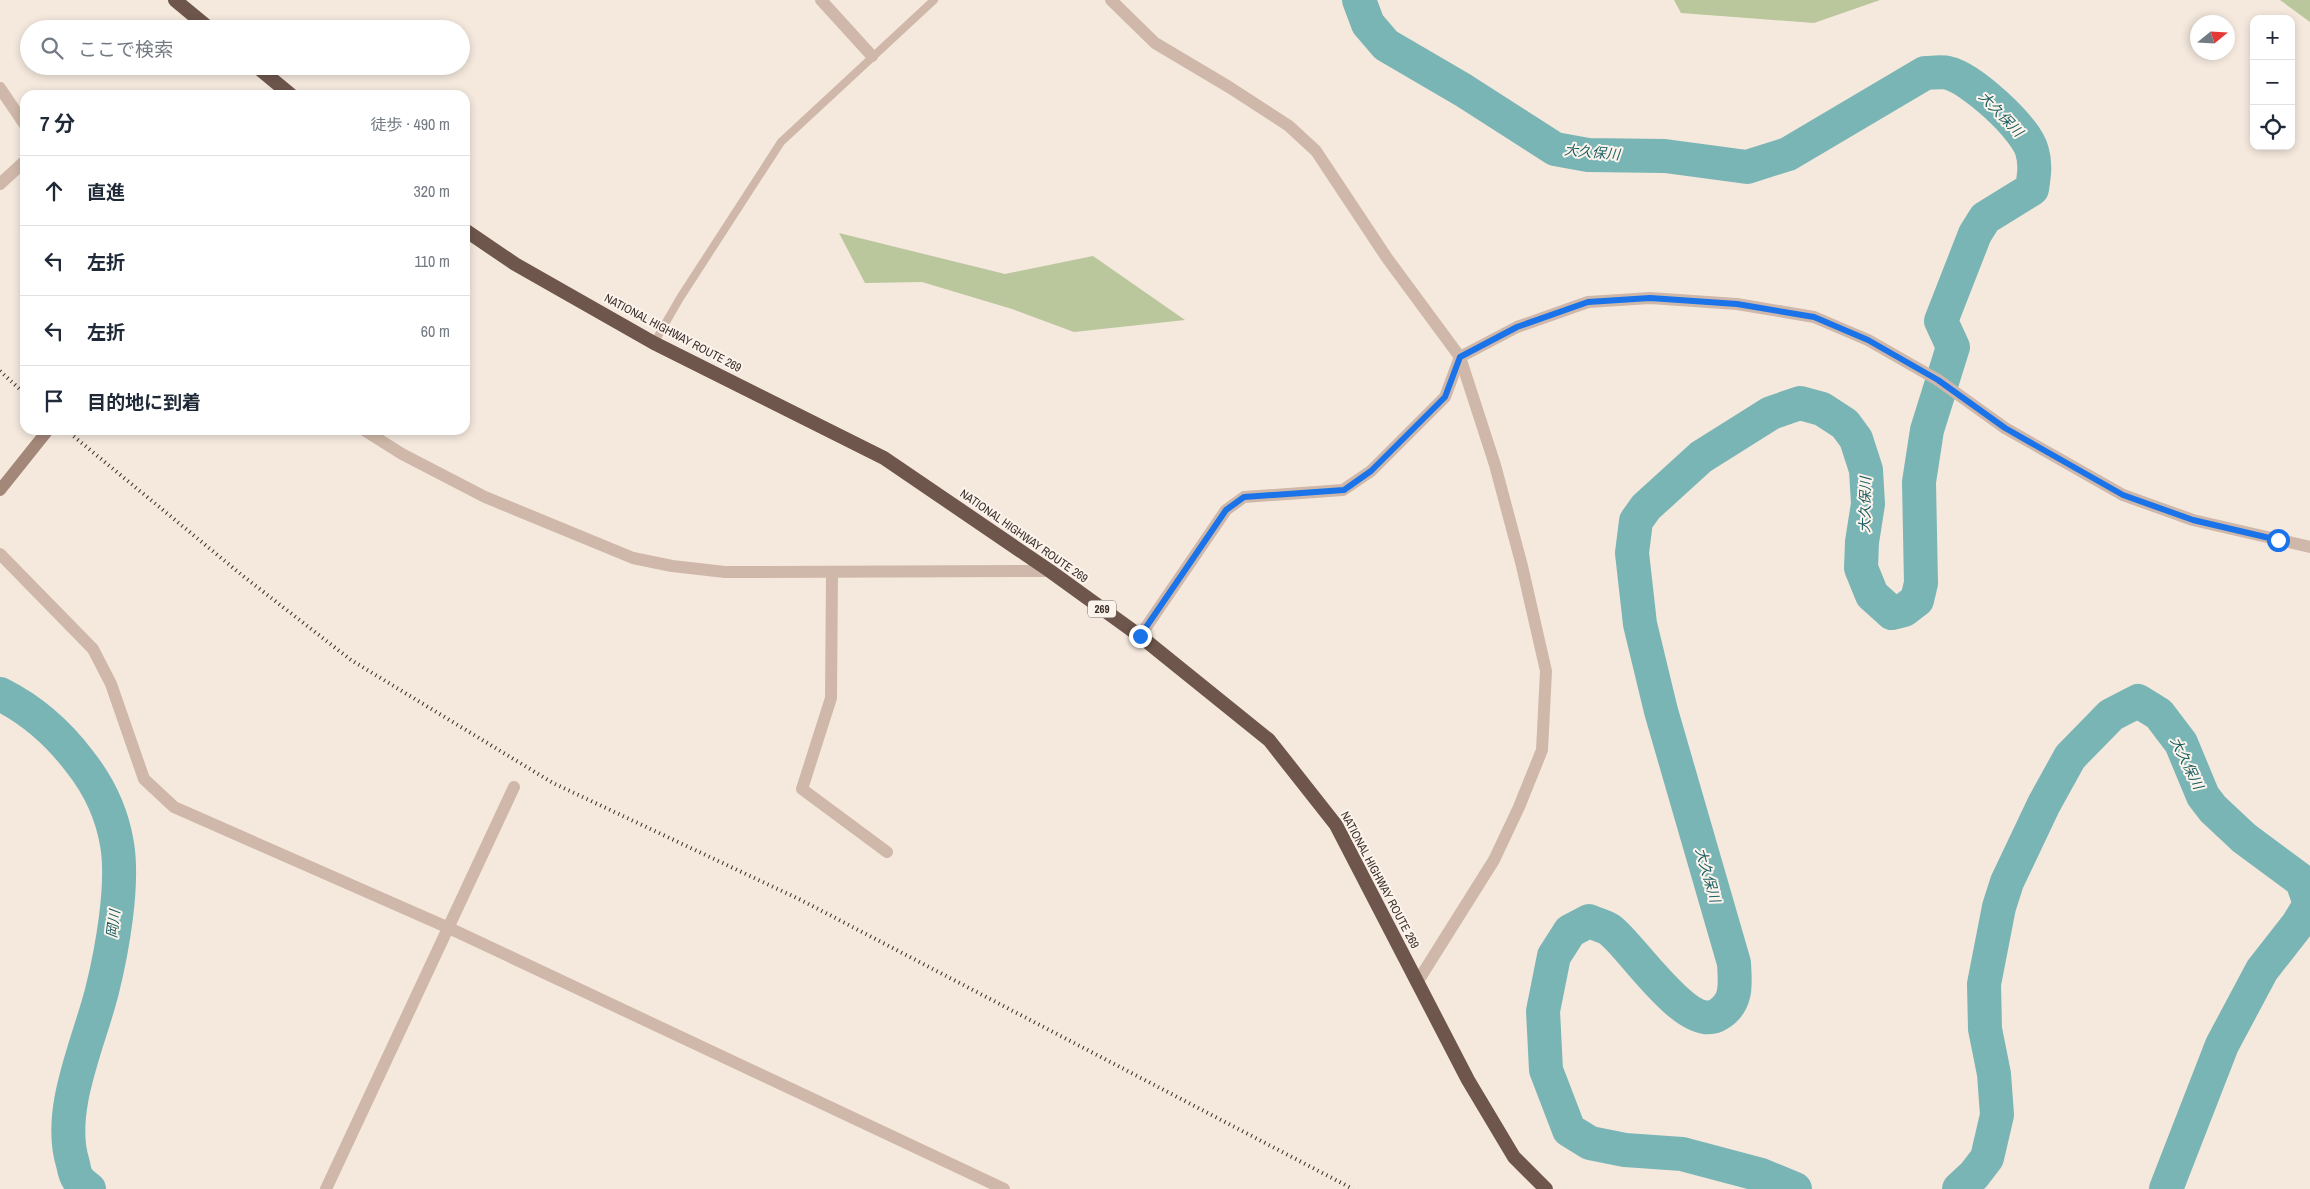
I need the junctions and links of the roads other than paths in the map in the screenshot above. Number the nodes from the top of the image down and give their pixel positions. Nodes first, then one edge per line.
1 (175, 0) edge
2 (821, 0) edge
3 (934, 0) edge
4 (1112, 0) edge
5 (199, 20) edge
6 (872, 56) junction
7 (267, 75) edge
8 (0, 88) edge
9 (285, 90) edge
10 (20, 117) edge
11 (20, 166) edge
12 (0, 184) edge
13 (470, 233) edge
14 (654, 343) junction
15 (1460, 357) junction
16 (44, 435) edge
17 (372, 435) edge
18 (0, 490) edge
19 (2310, 547) edge
20 (0, 554) edge
21 (1050, 571) junction
22 (832, 572) junction
23 (1140, 636) junction
24 (514, 787) dead end
25 (887, 852) dead end
26 (449, 928) junction
27 (1418, 981) junction
28 (326, 1189) edge
29 (1004, 1189) edge
30 (1546, 1189) edge

1 - 5 highway
2 - 6 street
3 - 6 lane
4 - 15 street
6 - 14 lane
7 - 9 highway
8 - 10 street
11 - 12 street
13 - 14 highway, NATIONAL HIGHWAY ROUTE 269 / 269
14 - 21 highway, NATIONAL HIGHWAY ROUTE 269 / 269
15 - 19 street
15 - 23 street
15 - 27 street
16 - 18 main road
17 - 22 street
20 - 26 street
21 - 22 street
21 - 23 highway, NATIONAL HIGHWAY ROUTE 269 / 269
22 - 25 street
23 - 27 highway, NATIONAL HIGHWAY ROUTE 269 / 269
24 - 26 street
26 - 28 street
26 - 29 street
27 - 30 highway, NATIONAL HIGHWAY ROUTE 269 / 269

